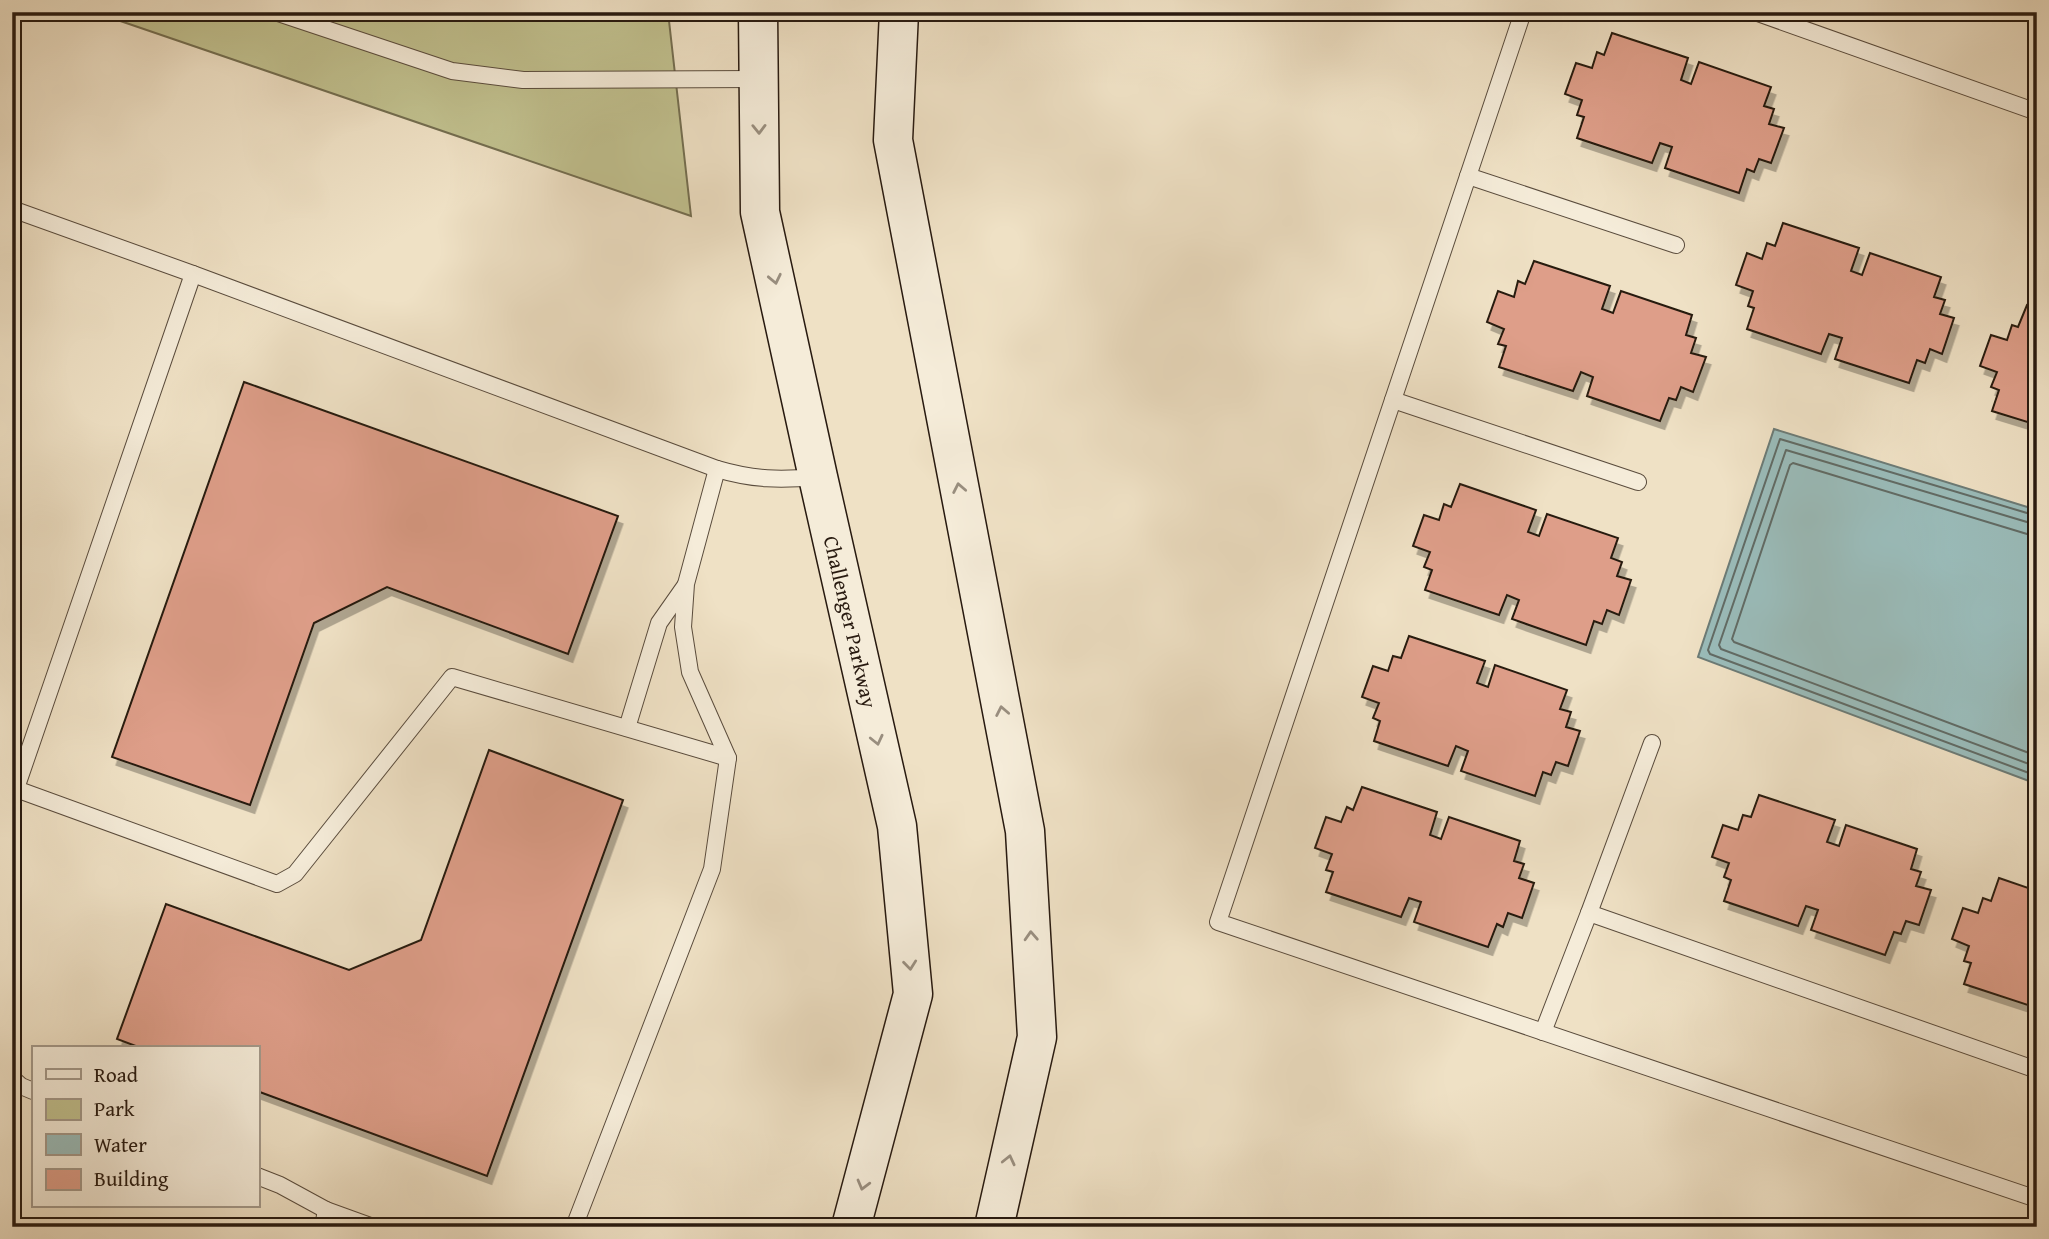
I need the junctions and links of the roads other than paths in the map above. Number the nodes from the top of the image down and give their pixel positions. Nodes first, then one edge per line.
1 (275, 12) edge
2 (758, 12) edge
3 (899, 12) edge
4 (1522, 12) edge
5 (1755, 12) edge
6 (758, 79) junction
7 (2037, 112) edge
8 (1468, 176) junction
9 (12, 209) edge
10 (1676, 245) dead end
11 (193, 274) junction
12 (1393, 400) junction
13 (717, 469) junction
14 (817, 477) junction
15 (1638, 482) dead end
16 (686, 584) junction
17 (627, 728) junction
18 (1652, 743) dead end
19 (728, 758) junction
20 (14, 794) edge
21 (1590, 913) junction
22 (1543, 1032) junction
23 (2037, 1070) edge
24 (12, 1078) edge
25 (32, 1091) edge
26 (259, 1177) edge
27 (2037, 1199) edge
28 (326, 1210) junction
29 (323, 1227) edge
30 (373, 1227) edge
31 (574, 1227) edge
32 (851, 1227) edge
33 (993, 1227) edge

1 - 6 lane
2 - 6 main road, Challenger Parkway
33 -> 3 main road
4 - 8 lane
5 - 7 lane
6 -> 14 main road, Challenger Parkway
8 - 10 lane
8 - 12 lane
9 - 11 lane
11 - 13 lane
11 - 20 lane
12 - 15 lane
12 - 22 lane
13 - 14 lane
13 - 16 lane
14 -> 32 main road, Challenger Parkway
16 - 17 lane
16 - 19 lane
17 - 19 lane
17 - 20 lane
18 - 21 lane
19 - 31 lane
21 - 22 lane
21 - 23 lane
22 - 27 lane
24 - 25 lane
26 - 28 lane
28 - 29 lane
28 - 30 lane

